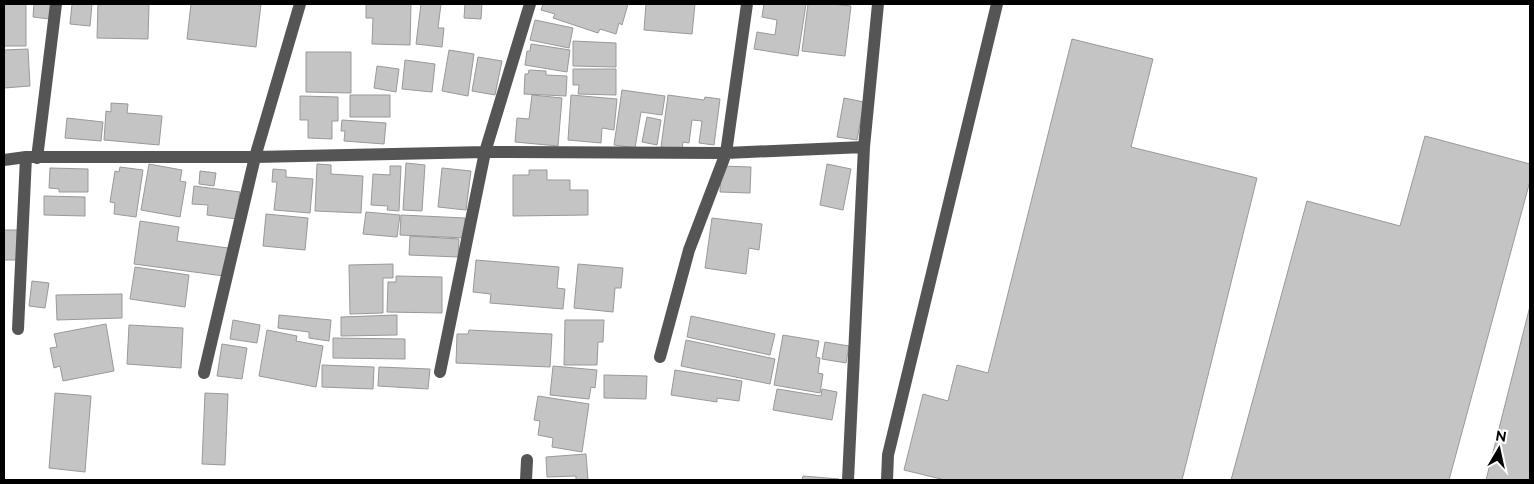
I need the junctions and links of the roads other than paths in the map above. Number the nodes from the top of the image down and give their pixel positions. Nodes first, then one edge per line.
1 (56, 4) edge
2 (300, 4) edge
3 (530, 4) edge
4 (747, 4) edge
5 (878, 4) edge
6 (997, 4) edge
7 (864, 147) junction
8 (486, 152) junction
9 (726, 153) junction
10 (255, 157) junction
11 (31, 158) junction
12 (4, 160) edge
13 (18, 329) dead end
14 (660, 357) dead end
15 (440, 372) dead end
16 (204, 373) dead end
17 (526, 460) dead end
18 (526, 480) edge
19 (848, 480) edge
20 (887, 480) edge

1 - 11 street
2 - 10 street
3 - 8 street
4 - 9 street
5 - 7 street
6 - 20 street
7 - 9 street
7 - 19 street
8 - 9 street
8 - 10 street
8 - 15 street
9 - 14 street
10 - 11 street
10 - 16 street
11 - 12 street
11 - 13 street
17 - 18 street

